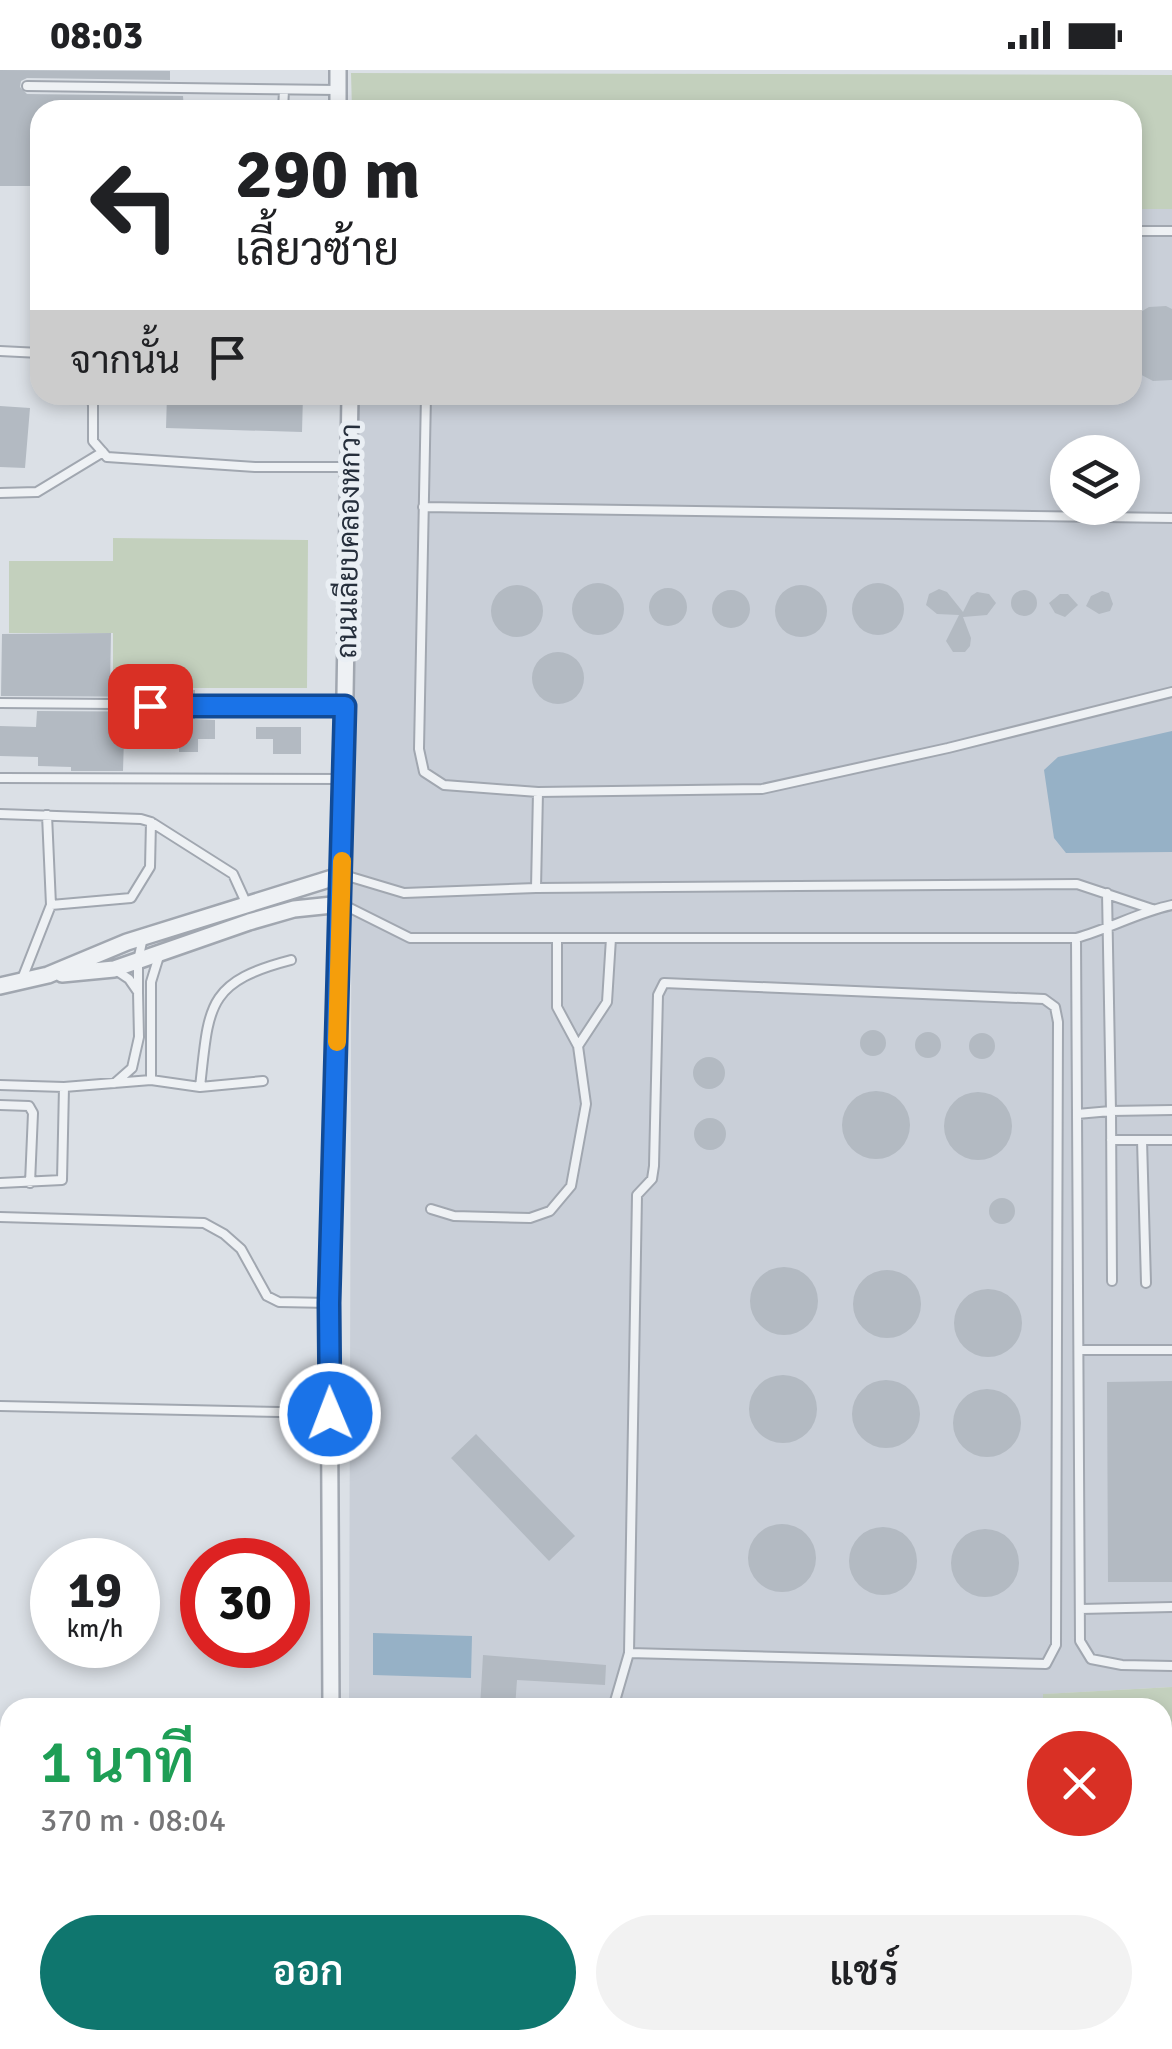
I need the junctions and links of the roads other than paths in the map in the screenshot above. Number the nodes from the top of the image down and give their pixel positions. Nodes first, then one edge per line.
1 (338, 70) edge
2 (27, 86) dead end
3 (284, 90) junction
4 (338, 90) junction
5 (284, 100) edge
6 (338, 100) edge
7 (1142, 231) edge
8 (1172, 231) edge
9 (0, 352) edge
10 (30, 353) edge
11 (93, 405) edge
12 (350, 405) edge
13 (426, 405) edge
14 (102, 452) junction
15 (348, 468) junction
16 (0, 492) edge
17 (424, 507) junction
18 (1172, 518) edge
19 (1172, 692) edge
20 (0, 704) edge
21 (345, 706) junction
22 (0, 778) edge
23 (344, 779) junction
24 (538, 792) junction
25 (0, 814) edge
26 (46, 814) junction
27 (152, 822) junction
28 (342, 875) junction
29 (536, 888) junction
30 (1108, 892) junction
31 (248, 903) junction
32 (342, 904) junction
33 (50, 905) junction
34 (1172, 906) edge
35 (1152, 910) junction
36 (249, 922) junction
37 (1109, 929) junction
38 (143, 937) junction
39 (557, 938) junction
40 (611, 938) junction
41 (1076, 938) junction
42 (148, 958) junction
43 (291, 960) dead end
44 (114, 970) junction
45 (48, 975) junction
46 (20, 982) junction
47 (151, 982) junction
48 (0, 986) edge
49 (138, 992) junction
50 (578, 1046) junction
51 (151, 1080) junction
52 (264, 1081) dead end
53 (114, 1083) junction
54 (0, 1085) edge
55 (64, 1087) junction
56 (200, 1087) junction
57 (0, 1105) edge
58 (1172, 1110) edge
59 (1111, 1111) junction
60 (1078, 1114) junction
61 (1112, 1140) junction
62 (1142, 1140) junction
63 (1172, 1140) edge
64 (30, 1183) junction
65 (0, 1184) edge
66 (431, 1209) dead end
67 (0, 1217) edge
68 (1112, 1281) dead end
69 (1146, 1283) dead end
70 (329, 1303) junction
71 (1078, 1350) junction
72 (1172, 1350) edge
73 (0, 1406) edge
74 (330, 1414) junction
75 (1172, 1607) edge
76 (1080, 1609) junction
77 (629, 1653) junction
78 (1172, 1666) edge
79 (332, 1698) edge
80 (615, 1698) edge

1 - 4 street
2 - 3 lane
3 - 4 lane
3 - 5 lane
4 - 6 street
7 - 8 lane
9 - 10 lane
11 - 14 lane
12 - 15 street, ถนนเลียบคลองหกวา
13 - 17 lane
14 - 15 lane
14 - 16 lane
15 - 21 street, ถนนเลียบคลองหกวา
17 - 18 lane
17 - 24 lane
19 - 24 lane
20 - 21 lane
21 - 23 street, ถนนเลียบคลองหกวา
22 - 23 lane
23 - 28 street, ถนนเลียบคลองหกวา
24 - 29 lane
25 - 26 lane
26 - 27 lane
26 - 33 lane
27 - 31 lane
27 - 33 lane
28 - 29 lane
28 - 31 street
28 - 32 street, ถนนเลียบคลองหกวา
29 - 30 lane
30 - 35 lane
30 - 37 lane
31 - 36 lane
31 - 38 street
32 - 36 street
32 - 39 lane
32 - 70 street, ถนนเลียบคลองหกวา
33 - 46 lane
34 - 35 lane
35 - 37 lane
36 - 42 street
37 - 41 lane
37 - 59 lane
38 - 42 lane
38 - 45 street
39 - 40 lane
39 - 50 lane
40 - 41 lane
40 - 50 lane
41 - 60 lane
42 - 44 street
42 - 47 lane
42 - 47 lane
42 - 49 lane
43 - 56 lane
44 - 45 street
44 - 49 lane
45 - 46 street
46 - 48 street
47 - 51 lane
49 - 53 lane
50 - 66 lane
51 - 53 lane
51 - 56 lane
52 - 56 lane
53 - 55 lane
54 - 55 lane
55 - 64 lane
57 - 64 lane
58 - 59 lane
59 - 60 lane
59 - 61 lane
60 - 71 lane
61 - 62 lane
61 - 68 lane
62 - 63 lane
62 - 69 lane
64 - 65 lane
67 - 70 lane
70 - 74 street, ถนนเลียบคลองหกวา
71 - 72 lane
71 - 76 lane
73 - 74 lane
74 - 79 street, ถนนเลียบคลองหกวา
75 - 76 lane
76 - 78 lane
77 - 77 lane
77 - 80 lane

